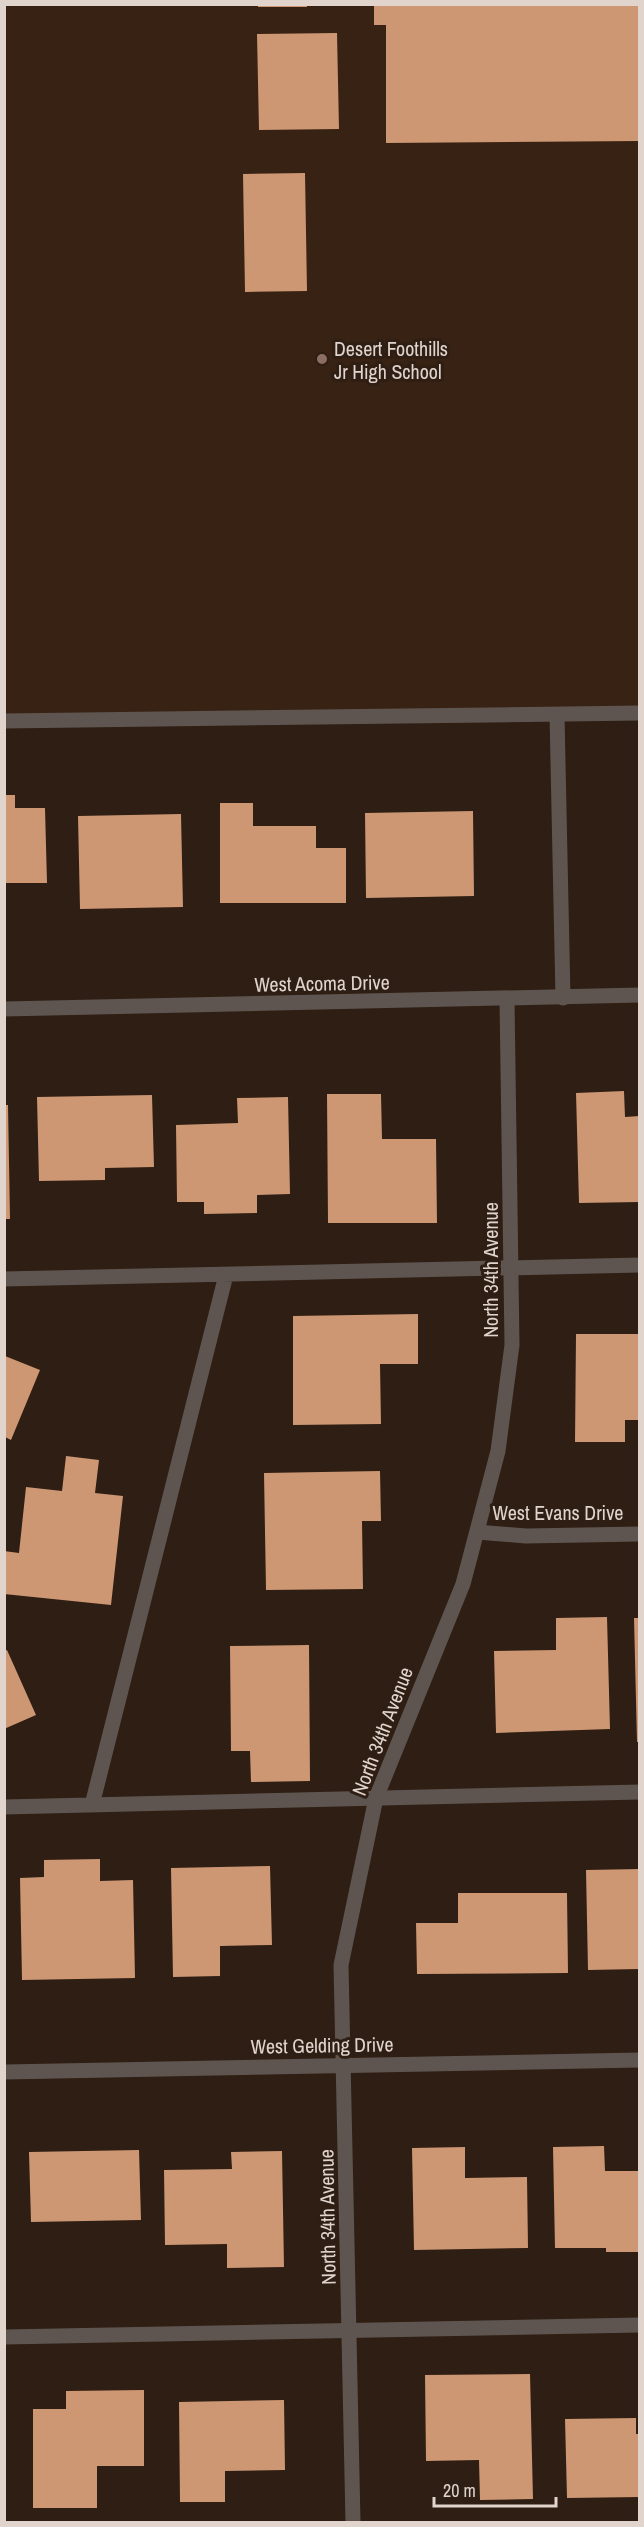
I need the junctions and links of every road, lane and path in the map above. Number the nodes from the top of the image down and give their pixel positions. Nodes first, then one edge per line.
1 (639, 713) edge
2 (557, 715) junction
3 (4, 721) edge
4 (639, 996) edge
5 (563, 998) junction
6 (507, 1000) junction
7 (4, 1010) edge
8 (639, 1265) edge
9 (513, 1266) junction
10 (226, 1275) junction
11 (4, 1279) edge
12 (477, 1532) junction
13 (639, 1533) edge
14 (639, 1792) edge
15 (376, 1798) junction
16 (92, 1805) junction
17 (4, 1807) edge
18 (639, 2060) edge
19 (345, 2066) junction
20 (4, 2072) edge
21 (639, 2325) edge
22 (350, 2331) junction
23 (4, 2337) edge
24 (353, 2523) edge

1 - 2 street
2 - 3 street
2 - 5 street
4 - 5 street, West Acoma Drive
5 - 6 street, West Acoma Drive
6 - 7 street, West Acoma Drive
6 - 9 street, North 34th Avenue
8 - 9 street
9 - 10 street
9 - 12 street, North 34th Avenue
10 - 11 street
10 - 16 street
12 - 13 street, West Evans Drive
12 - 15 street, North 34th Avenue
14 - 15 street
15 - 16 street
15 - 19 street, North 34th Avenue
16 - 17 street
18 - 19 street, West Gelding Drive
19 - 20 street, West Gelding Drive
19 - 22 street, North 34th Avenue
21 - 22 street
22 - 23 street
22 - 24 street, North 34th Avenue

